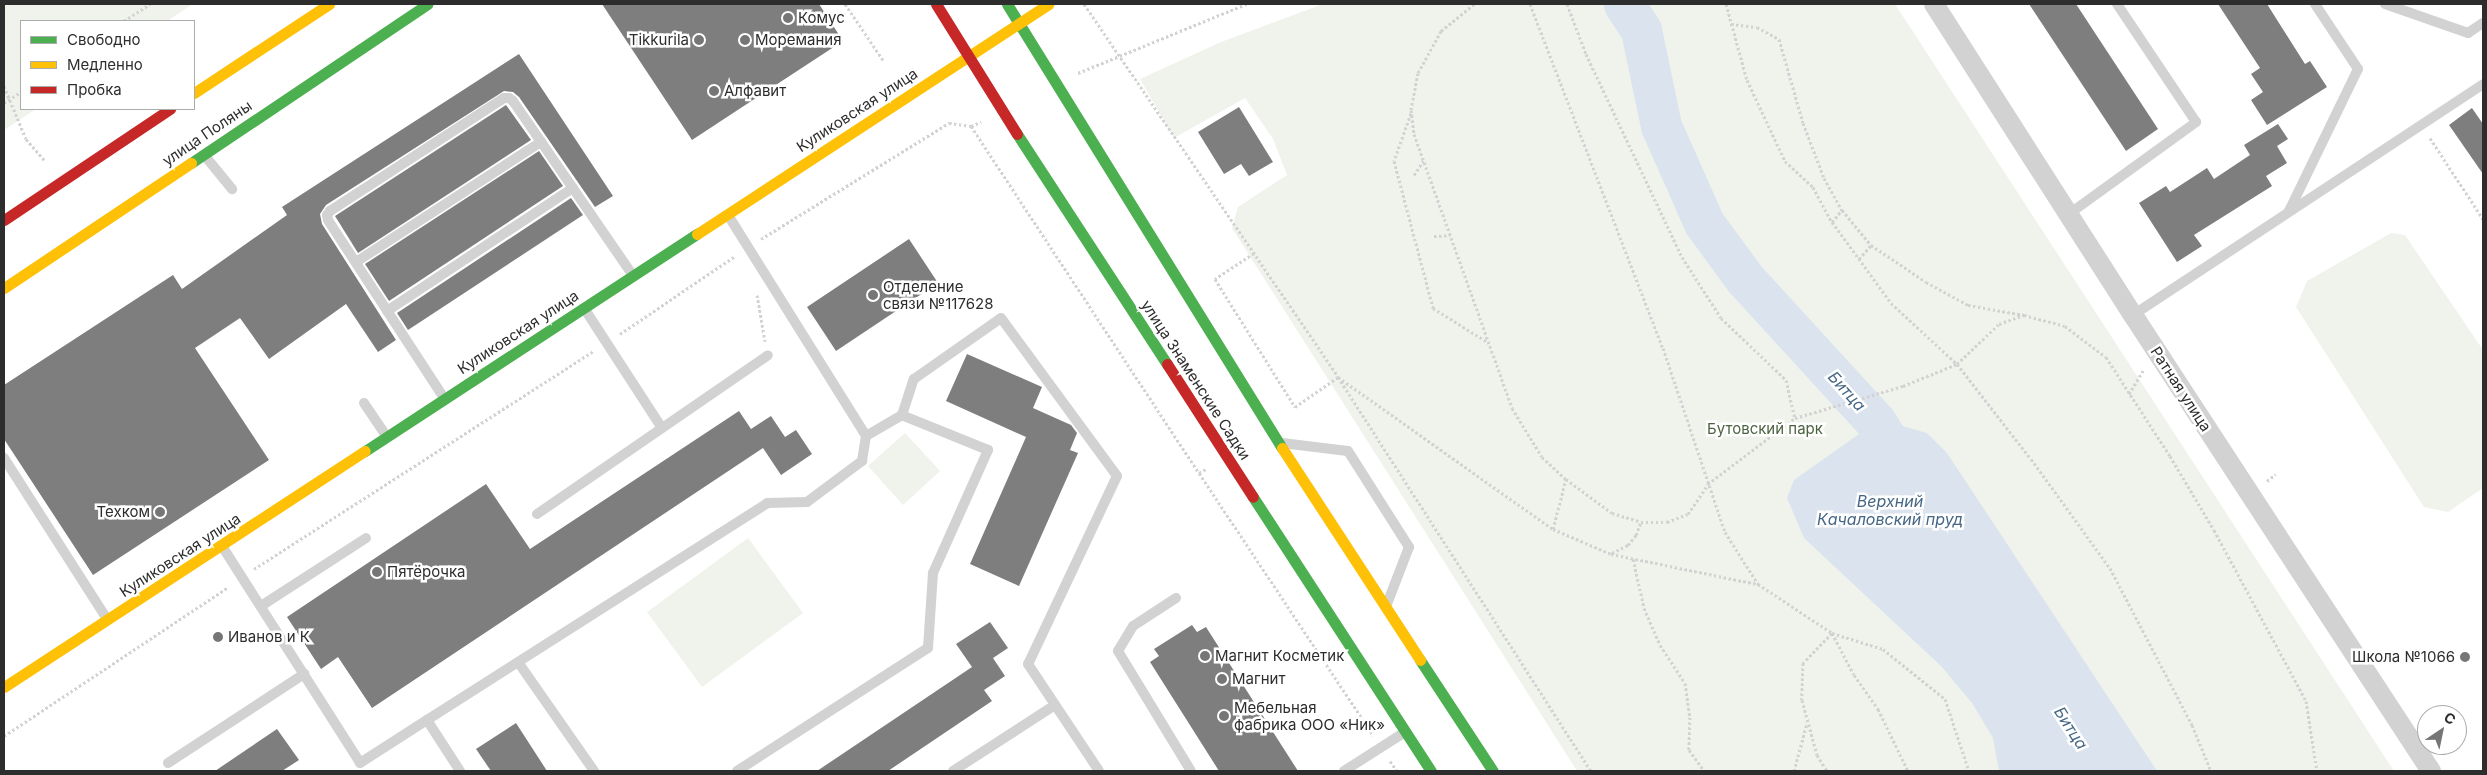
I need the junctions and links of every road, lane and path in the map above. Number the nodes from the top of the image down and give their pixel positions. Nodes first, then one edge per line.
1 (150, 4) edge
2 (329, 4) edge
3 (428, 4) edge
4 (845, 4) edge
5 (936, 4) edge
6 (1006, 4) edge
7 (1050, 4) edge
8 (1084, 4) edge
9 (1474, 4) edge
10 (1530, 4) edge
11 (1567, 4) edge
12 (1726, 4) edge
13 (1934, 4) edge
14 (2117, 4) edge
15 (2315, 4) edge
16 (2385, 4) edge
17 (126, 20) edge
18 (1018, 23) junction
19 (2483, 23) edge
20 (1731, 24) junction
21 (967, 56) junction
22 (883, 60) dead end
23 (2483, 84) edge
24 (4, 86) edge
25 (195, 92) edge
26 (20, 93) edge
27 (8, 100) junction
28 (4, 103) edge
29 (169, 110) edge
30 (1411, 110) junction
31 (2421, 125) junction
32 (971, 126) dead end
33 (541, 142) junction
34 (203, 153) junction
35 (1423, 161) junction
36 (45, 162) dead end
37 (1414, 175) dead end
38 (573, 188) junction
39 (232, 189) dead end
40 (1842, 210) junction
41 (2288, 212) junction
42 (727, 213) junction
43 (2069, 214) junction
44 (2483, 219) edge
45 (4, 220) edge
46 (1832, 222) junction
47 (1450, 235) junction
48 (1434, 236) dead end
49 (1871, 245) junction
50 (1254, 253) junction
51 (1859, 259) junction
52 (356, 262) junction
53 (633, 275) junction
54 (756, 286) dead end
55 (4, 288) edge
56 (584, 307) junction
57 (387, 311) junction
58 (2024, 315) junction
59 (2133, 315) junction
60 (1489, 343) junction
61 (768, 355) joint
62 (1957, 364) junction
63 (2144, 369) dead end
64 (1338, 377) junction
65 (2129, 394) junction
66 (444, 399) junction
67 (364, 403) dead end
68 (902, 414) junction
69 (1794, 418) junction
70 (662, 428) junction
71 (386, 436) junction
72 (866, 436) junction
73 (1278, 443) junction
74 (1227, 454) junction
75 (4, 458) edge
76 (1199, 473) junction
77 (2276, 474) dead end
78 (1566, 479) junction
79 (1708, 484) junction
80 (2263, 484) dead end
81 (537, 514) dead end
82 (1640, 522) junction
83 (1553, 529) junction
84 (366, 538) dead end
85 (222, 545) junction
86 (1611, 554) junction
87 (1633, 559) junction
88 (1758, 584) junction
89 (1176, 598) dead end
90 (261, 606) junction
91 (1386, 607) junction
92 (107, 620) junction
93 (1832, 632) junction
94 (518, 662) junction
95 (304, 674) junction
96 (4, 687) edge
97 (1055, 704) junction
98 (426, 720) junction
99 (1807, 722) junction
100 (1406, 731) junction
101 (1382, 748) junction
102 (168, 763) dead end
103 (363, 767) edge
104 (460, 771) edge
105 (594, 771) edge
106 (737, 771) edge
107 (953, 771) edge
108 (1099, 771) edge
109 (1191, 771) edge
110 (1344, 771) edge
111 (1397, 771) edge
112 (1431, 771) edge
113 (1493, 771) edge
114 (1591, 771) edge
115 (1704, 771) edge
116 (1794, 771) edge
117 (1827, 771) edge
118 (1908, 771) edge
119 (1969, 771) edge
120 (2210, 771) edge
121 (2318, 771) edge
122 (2431, 771) edge

1 - 17 path
2 - 25 street
3 - 34 street, улица Поляны
4 - 22 path
5 - 21 street, улица Знаменские Садки
6 - 18 street
7 - 18 street, Куликовская улица
8 - 50 path
9 - 30 path
10 - 79 path
11 - 69 path
12 - 20 path
13 - 43 street, Ратная улица
14 - 43 lane
15 - 41 lane
16 - 19 lane
18 - 21 street, Куликовская улица
18 - 73 street
20 - 40 path
20 - 46 path
21 - 42 street, Куликовская улица
21 - 74 street, улица Знаменские Садки
23 - 31 lane
24 - 27 path
26 - 27 path
27 - 28 path
27 - 36 path
29 - 45 street
30 - 35 path
30 - 60 path
31 - 41 lane
31 - 44 path
32 - 76 path
33 - 38 lane
33 - 52 lane
33 - 52 lane
34 - 39 lane
34 - 55 street, улица Поляны
35 - 37 path
35 - 47 path
38 - 53 lane
38 - 57 lane
40 - 46 path
40 - 49 path
41 - 59 lane
42 - 53 street, Куликовская улица
42 - 72 lane
43 - 59 street, Ратная улица
46 - 51 path
47 - 48 path
47 - 60 path
49 - 51 path
49 - 58 path
50 - 64 path
50 - 64 path
51 - 62 path
52 - 57 lane
53 - 56 street, Куликовская улица
54 - 61 path
56 - 66 street, Куликовская улица
56 - 70 lane
57 - 66 lane
58 - 62 path
58 - 65 path
59 - 122 street, Ратная улица
60 - 78 path
61 - 70 lane
62 - 69 path
62 - 120 path
63 - 65 path
64 - 83 path
64 - 114 path
65 - 121 path
66 - 71 street, Куликовская улица
67 - 71 lane
68 - 72 lane
68 - 97 lane
68 - 106 lane
69 - 79 path
70 - 81 lane
71 - 85 street, Куликовская улица
72 - 94 lane
73 - 91 street
73 - 91 lane
74 - 76 path
74 - 100 street, улица Знаменские Садки
75 - 92 lane
76 - 101 path
77 - 80 path
78 - 82 path
78 - 83 path
79 - 82 path
79 - 88 path
82 - 86 path
83 - 86 path
84 - 90 lane
85 - 90 lane
85 - 92 street, Куликовская улица
86 - 87 path
87 - 88 path
87 - 115 path
88 - 93 path
89 - 109 lane
90 - 95 lane
91 - 113 street
92 - 96 street, Куликовская улица
93 - 99 path
93 - 118 path
93 - 119 path
94 - 98 lane
94 - 105 lane
95 - 102 lane
95 - 103 lane
97 - 107 lane
97 - 108 lane
98 - 103 lane
98 - 104 lane
99 - 116 path
99 - 117 path
100 - 101 lane
100 - 112 street, улица Знаменские Садки
101 - 110 lane
101 - 111 path

